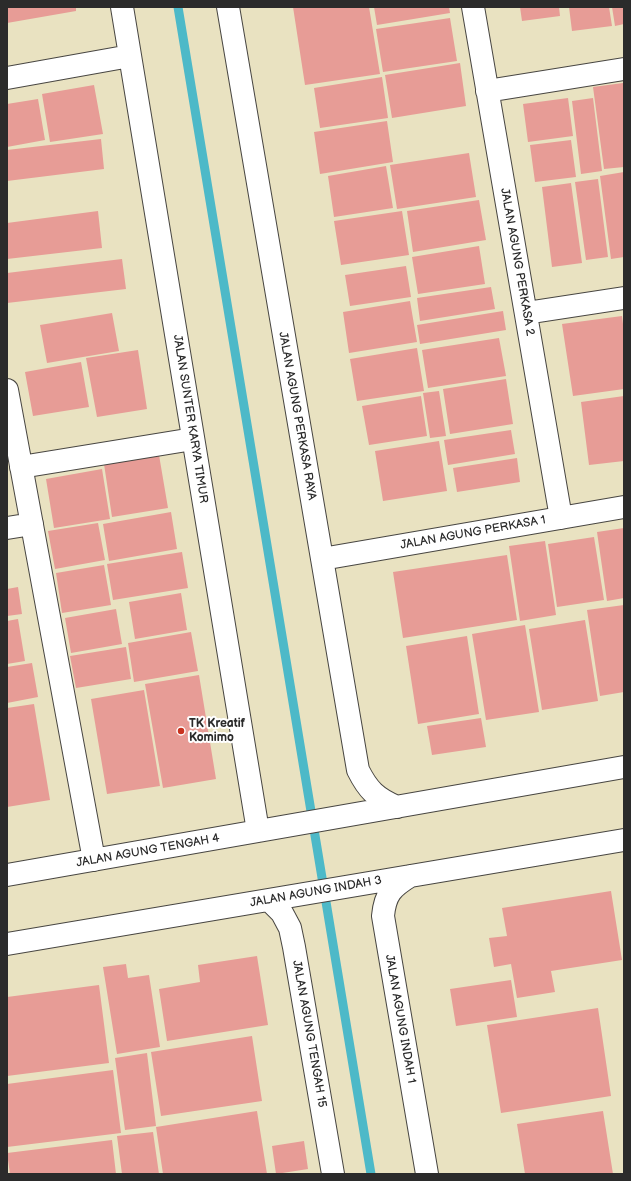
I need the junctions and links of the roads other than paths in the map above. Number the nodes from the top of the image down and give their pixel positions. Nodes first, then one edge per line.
1 (122, 7) edge
2 (228, 7) edge
3 (473, 7) edge
4 (130, 56) junction
5 (624, 69) edge
6 (7, 78) edge
7 (487, 92) junction
8 (624, 298) edge
9 (526, 313) junction
10 (7, 390) edge
11 (9, 412) edge
12 (193, 439) junction
13 (21, 468) junction
14 (624, 507) edge
15 (562, 518) junction
16 (32, 524) junction
17 (7, 528) edge
18 (322, 559) junction
19 (624, 767) edge
20 (397, 807) junction
21 (258, 831) junction
22 (624, 840) edge
23 (94, 860) junction
24 (7, 875) edge
25 (411, 876) junction
26 (269, 900) junction
27 (7, 944) edge
28 (333, 1174) edge
29 (426, 1174) edge

1 - 4 street, JALAN SUNTER KARYA TIMUR
2 - 18 street, JALAN AGUNG PERKASA RAYA
3 - 7 street, JALAN AGUNG PERKASA 2
4 - 6 street
4 - 12 street, JALAN SUNTER KARYA TIMUR
5 - 7 street
7 - 9 street, JALAN AGUNG PERKASA 2
8 - 9 street
9 - 15 street, JALAN AGUNG PERKASA 2
10 - 11 street
11 - 13 street
12 - 13 street
12 - 21 street, JALAN SUNTER KARYA TIMUR
13 - 16 street
14 - 15 street, JALAN AGUNG PERKASA 1
15 - 18 street, JALAN AGUNG PERKASA 1
16 - 17 street
16 - 23 street
18 - 20 street, JALAN AGUNG PERKASA RAYA
19 - 20 street
20 - 21 street, JALAN AGUNG TENGAH 4
21 - 23 street, JALAN AGUNG TENGAH 4
22 - 25 street, JALAN AGUNG INDAH 3
23 - 24 street, JALAN AGUNG TENGAH 4
25 - 26 street, JALAN AGUNG INDAH 3
25 - 29 street, JALAN AGUNG INDAH 1
26 - 27 street, JALAN AGUNG INDAH 3
26 - 28 street, JALAN AGUNG TENGAH 15

